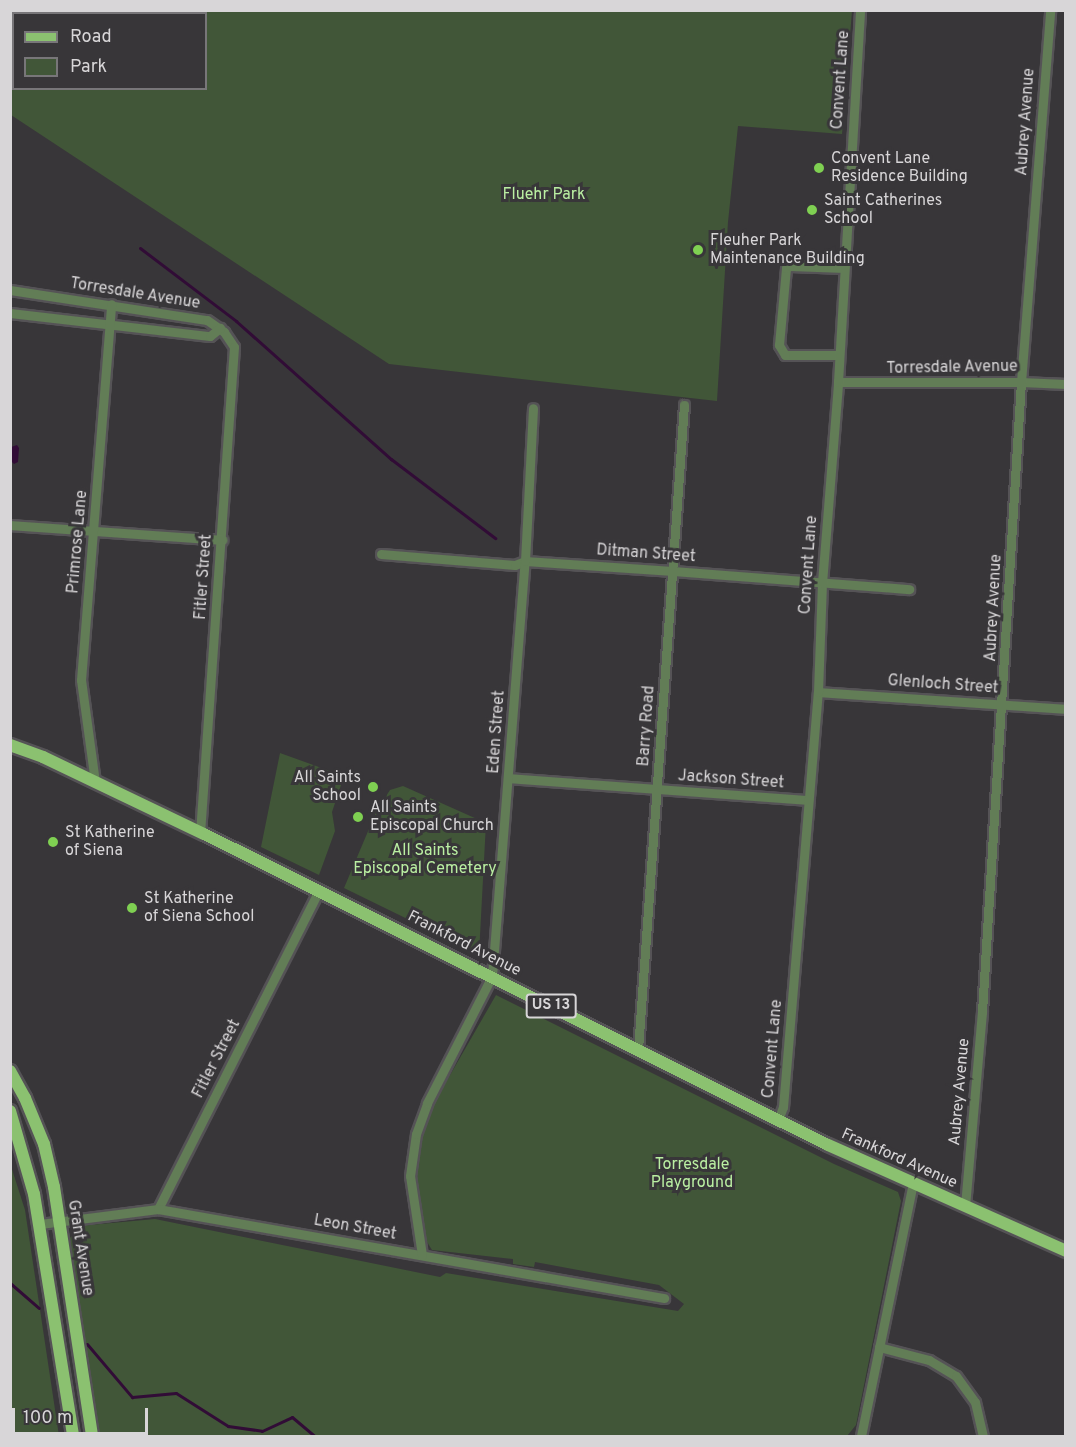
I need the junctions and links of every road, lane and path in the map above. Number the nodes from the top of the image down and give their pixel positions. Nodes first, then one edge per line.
1 (860, 10) edge
2 (1050, 10) edge
3 (844, 268) junction
4 (10, 290) edge
5 (111, 304) junction
6 (10, 313) edge
7 (110, 323) junction
8 (220, 328) junction
9 (839, 355) junction
10 (838, 382) junction
11 (1021, 382) junction
12 (1065, 384) edge
13 (684, 405) dead end
14 (533, 408) dead end
15 (10, 525) edge
16 (94, 530) junction
17 (222, 540) junction
18 (381, 554) dead end
19 (525, 561) junction
20 (673, 570) junction
21 (822, 583) junction
22 (909, 589) dead end
23 (818, 692) junction
24 (1003, 705) junction
25 (1065, 709) edge
26 (10, 745) edge
27 (508, 778) junction
28 (95, 782) junction
29 (657, 790) junction
30 (808, 800) junction
31 (200, 832) junction
32 (319, 890) junction
33 (492, 976) junction
34 (639, 1050) junction
35 (10, 1071) edge
36 (10, 1111) edge
37 (778, 1120) junction
38 (912, 1183) junction
39 (965, 1206) junction
40 (158, 1209) junction
41 (60, 1221) junction
42 (40, 1224) junction
43 (1065, 1251) edge
44 (422, 1255) junction
45 (664, 1298) dead end
46 (879, 1347) junction
47 (73, 1437) edge
48 (92, 1437) edge
49 (861, 1437) edge
50 (983, 1437) edge

1 - 3 street, Convent Lane
2 - 11 street, Aubrey Avenue
3 - 9 street, Convent Lane
3 - 9 street
4 - 5 street, Torresdale Avenue
5 - 7 street, Primrose Lane
5 - 8 street, Torresdale Avenue
6 - 7 street, Torresdale Avenue
7 - 8 street, Torresdale Avenue
7 - 16 street, Primrose Lane
8 - 17 street, Fitler Street
9 - 10 street, Convent Lane
10 - 11 street, Torresdale Avenue
10 - 21 street, Convent Lane
11 - 12 street, Torresdale Avenue
11 - 24 street, Aubrey Avenue
13 - 20 street, Barry Road
14 - 19 street, Eden Street
15 - 16 street
16 - 17 street
16 - 28 street, Primrose Lane
17 - 31 street, Fitler Street
18 - 19 street, Ditman Street
19 - 20 street, Ditman Street
19 - 27 street, Eden Street
20 - 21 street, Ditman Street
20 - 29 street, Barry Road
21 - 22 street, Ditman Street
21 - 23 street, Convent Lane
23 - 24 street, Glenloch Street
23 - 30 street, Convent Lane
24 - 25 street, Glenloch Street
24 - 39 street, Aubrey Avenue
26 - 28 main road, Frankford Avenue / US 13
27 - 29 street, Jackson Street
27 - 33 street, Eden Street
28 - 31 main road, Frankford Avenue / US 13
29 - 30 street, Jackson Street
29 - 34 street, Barry Road
30 - 37 street, Convent Lane
31 - 32 main road, Frankford Avenue / US 13
32 - 33 main road, Frankford Avenue / US 13
32 - 40 street, Fitler Street
33 - 34 main road, Frankford Avenue / US 13
33 - 44 street, Eden Street
34 - 37 main road, Frankford Avenue / US 13
35 - 41 main road, Grant Avenue
36 - 42 main road
37 - 38 main road, Frankford Avenue / US 13
38 - 39 main road, Frankford Avenue / US 13
38 - 46 street
39 - 43 main road, Frankford Avenue / US 13
40 - 41 street, Leon Street
40 - 44 street, Leon Street
41 - 42 street, Leon Street
41 - 48 main road, Grant Avenue
42 - 47 main road
44 - 45 street, Leon Street
46 - 49 street
46 - 50 street

